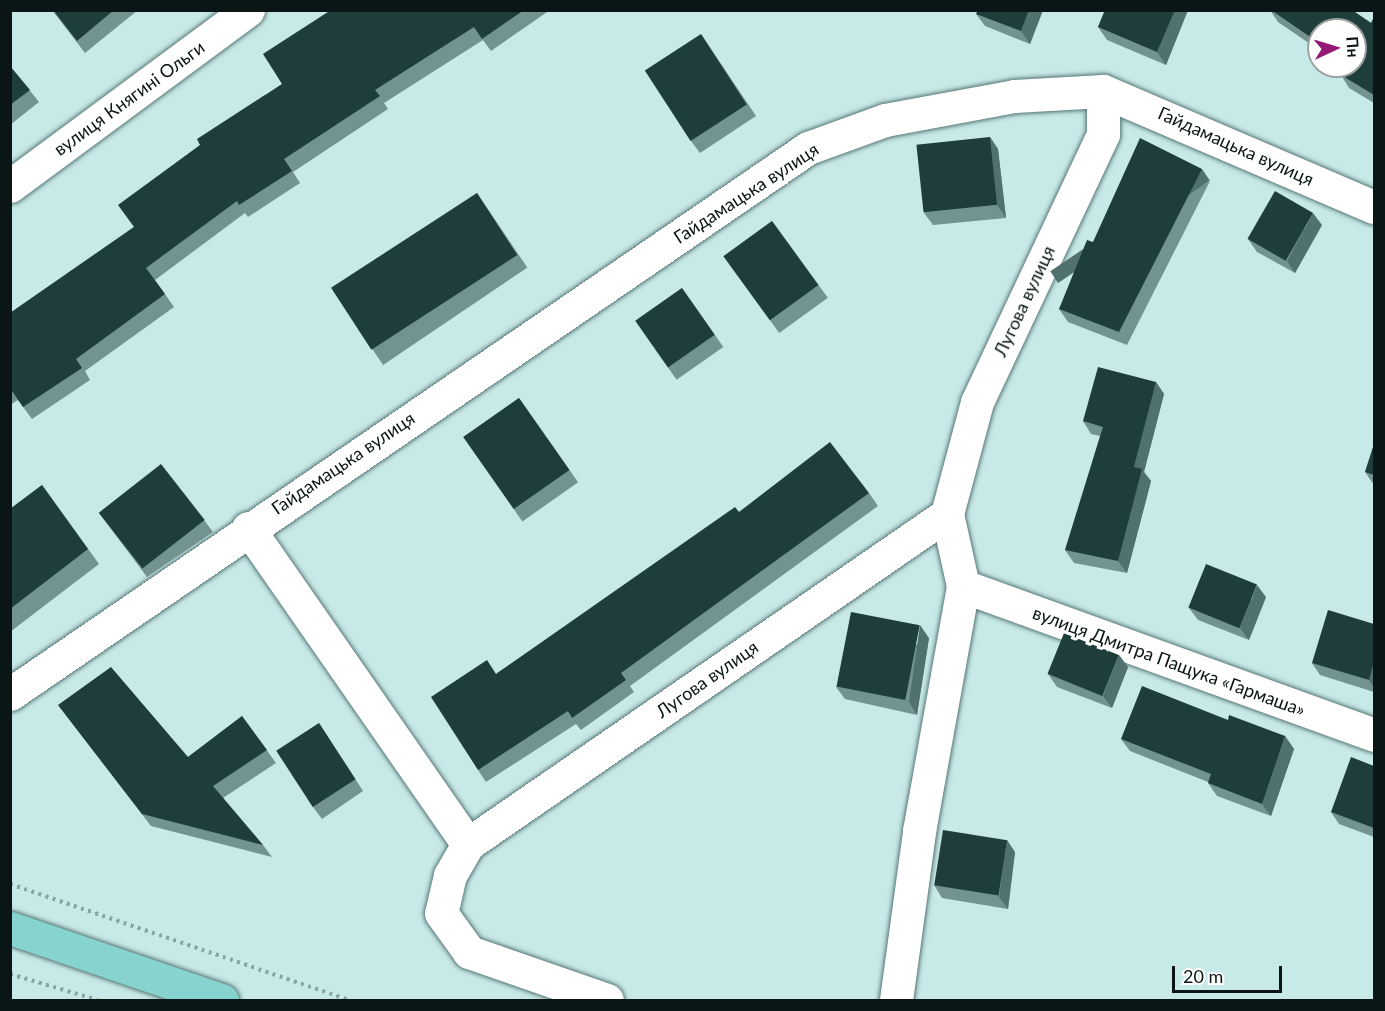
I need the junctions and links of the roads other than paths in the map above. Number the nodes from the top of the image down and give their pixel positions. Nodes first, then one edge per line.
1 (249, 10) edge
2 (1103, 91) junction
3 (10, 186) edge
4 (1374, 207) edge
5 (947, 514) junction
6 (248, 528) junction
7 (963, 586) junction
8 (10, 694) edge
9 (1374, 735) edge
10 (468, 844) junction
11 (10, 928) edge
12 (222, 1000) edge
13 (607, 1000) edge
14 (896, 1000) edge

1 - 3 street, вулиця Княгині Ольги
2 - 4 street, Гайдамацька вулиця
2 - 5 street, Лугова вулиця
2 - 6 street, Гайдамацька вулиця
5 - 7 street, Лугова вулиця
5 - 10 street, Лугова вулиця
6 - 8 street, Гайдамацька вулиця
6 - 10 street
7 - 9 street, вулиця Дмитра Пащука «Гармаша»
7 - 14 street, Лугова вулиця
10 - 13 street
11 - 12 main road

